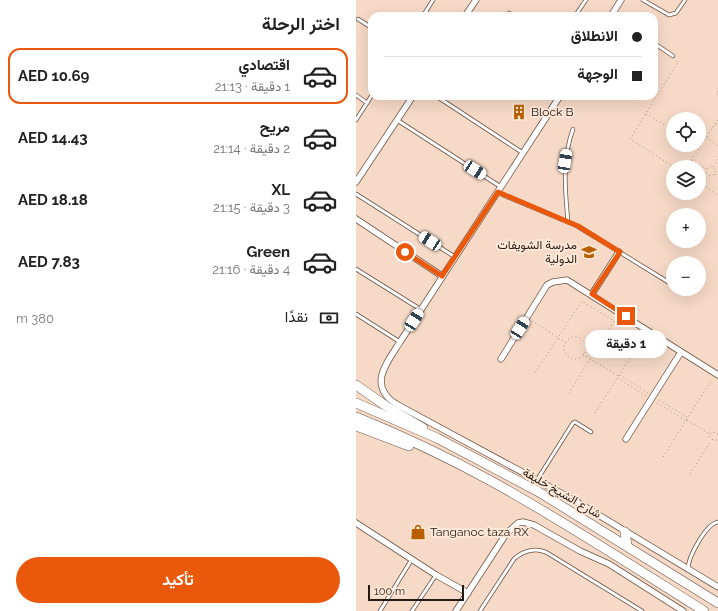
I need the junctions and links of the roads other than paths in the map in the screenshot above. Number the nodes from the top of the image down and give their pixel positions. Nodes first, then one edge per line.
1 (433, 0) edge
2 (476, 0) edge
3 (586, 0) edge
4 (622, 0) edge
5 (643, 0) edge
6 (685, 0) edge
7 (426, 12) edge
8 (468, 12) edge
9 (578, 12) edge
10 (614, 12) edge
11 (358, 19) dead end
12 (368, 25) edge
13 (658, 46) edge
14 (674, 58) road end
15 (356, 95) edge
16 (369, 100) edge
17 (410, 100) edge
18 (442, 100) edge
19 (557, 100) edge
20 (367, 103) junction
21 (356, 120) edge
22 (397, 120) junction
23 (573, 129) dead end
24 (523, 153) junction
25 (356, 182) edge
26 (499, 190) junction
27 (356, 194) edge
28 (356, 219) edge
29 (568, 222) junction
30 (620, 252) junction
31 (455, 257) junction
32 (356, 269) edge
33 (442, 276) junction
34 (666, 281) edge
35 (592, 294) junction
36 (420, 309) junction
37 (356, 314) edge
38 (400, 342) junction
39 (682, 352) junction
40 (501, 359) dead end
41 (717, 374) edge
42 (356, 385) edge
43 (356, 403) edge
44 (356, 417) edge
45 (356, 426) edge
46 (591, 432) dead end
47 (437, 438) junction
48 (626, 439) dead end
49 (425, 448) junction
50 (537, 480) junction
51 (718, 522) edge
52 (356, 523) edge
53 (625, 532) junction
54 (627, 546) junction
55 (412, 559) junction
56 (688, 568) junction
57 (436, 575) junction
58 (718, 587) edge
59 (468, 593) junction
60 (718, 603) edge
61 (380, 611) edge
62 (412, 611) edge
63 (456, 611) edge
64 (480, 611) edge
65 (642, 611) edge
66 (683, 611) edge
67 (704, 611) edge

1 - 7 lane
2 - 8 street
3 - 9 lane
4 - 10 street
5 - 6 lane
11 - 12 lane
13 - 14 lane
15 - 20 lane
16 - 20 lane
17 - 22 street
18 - 24 lane
19 - 24 street
20 - 21 lane
22 - 25 street
22 - 26 lane
23 - 29 lane
24 - 26 street
26 - 29 lane
26 - 31 street
27 - 31 lane
28 - 33 street
29 - 30 lane
30 - 34 lane
30 - 35 street
31 - 33 street
32 - 36 lane
33 - 36 street
35 - 39 street
35 - 40 street
36 - 38 street
37 - 38 lane
38 - 50 street
39 - 41 street
39 - 48 street
42 - 47 highway
43 - 47 highway, شارع الشيخ خليفة
44 - 49 highway, شارع الشيخ خليفة
45 - 49 highway
46 - 50 lane
47 - 54 highway, شارع الشيخ خليفة
49 - 67 highway, شارع الشيخ خليفة
50 - 53 street
51 - 56 lane
52 - 55 street
53 - 54 highway
53 - 56 street
54 - 60 highway, شارع الشيخ خليفة
55 - 57 street
55 - 61 lane
56 - 58 street
57 - 59 street
57 - 62 lane
59 - 63 street
59 - 66 street
64 - 65 lane

